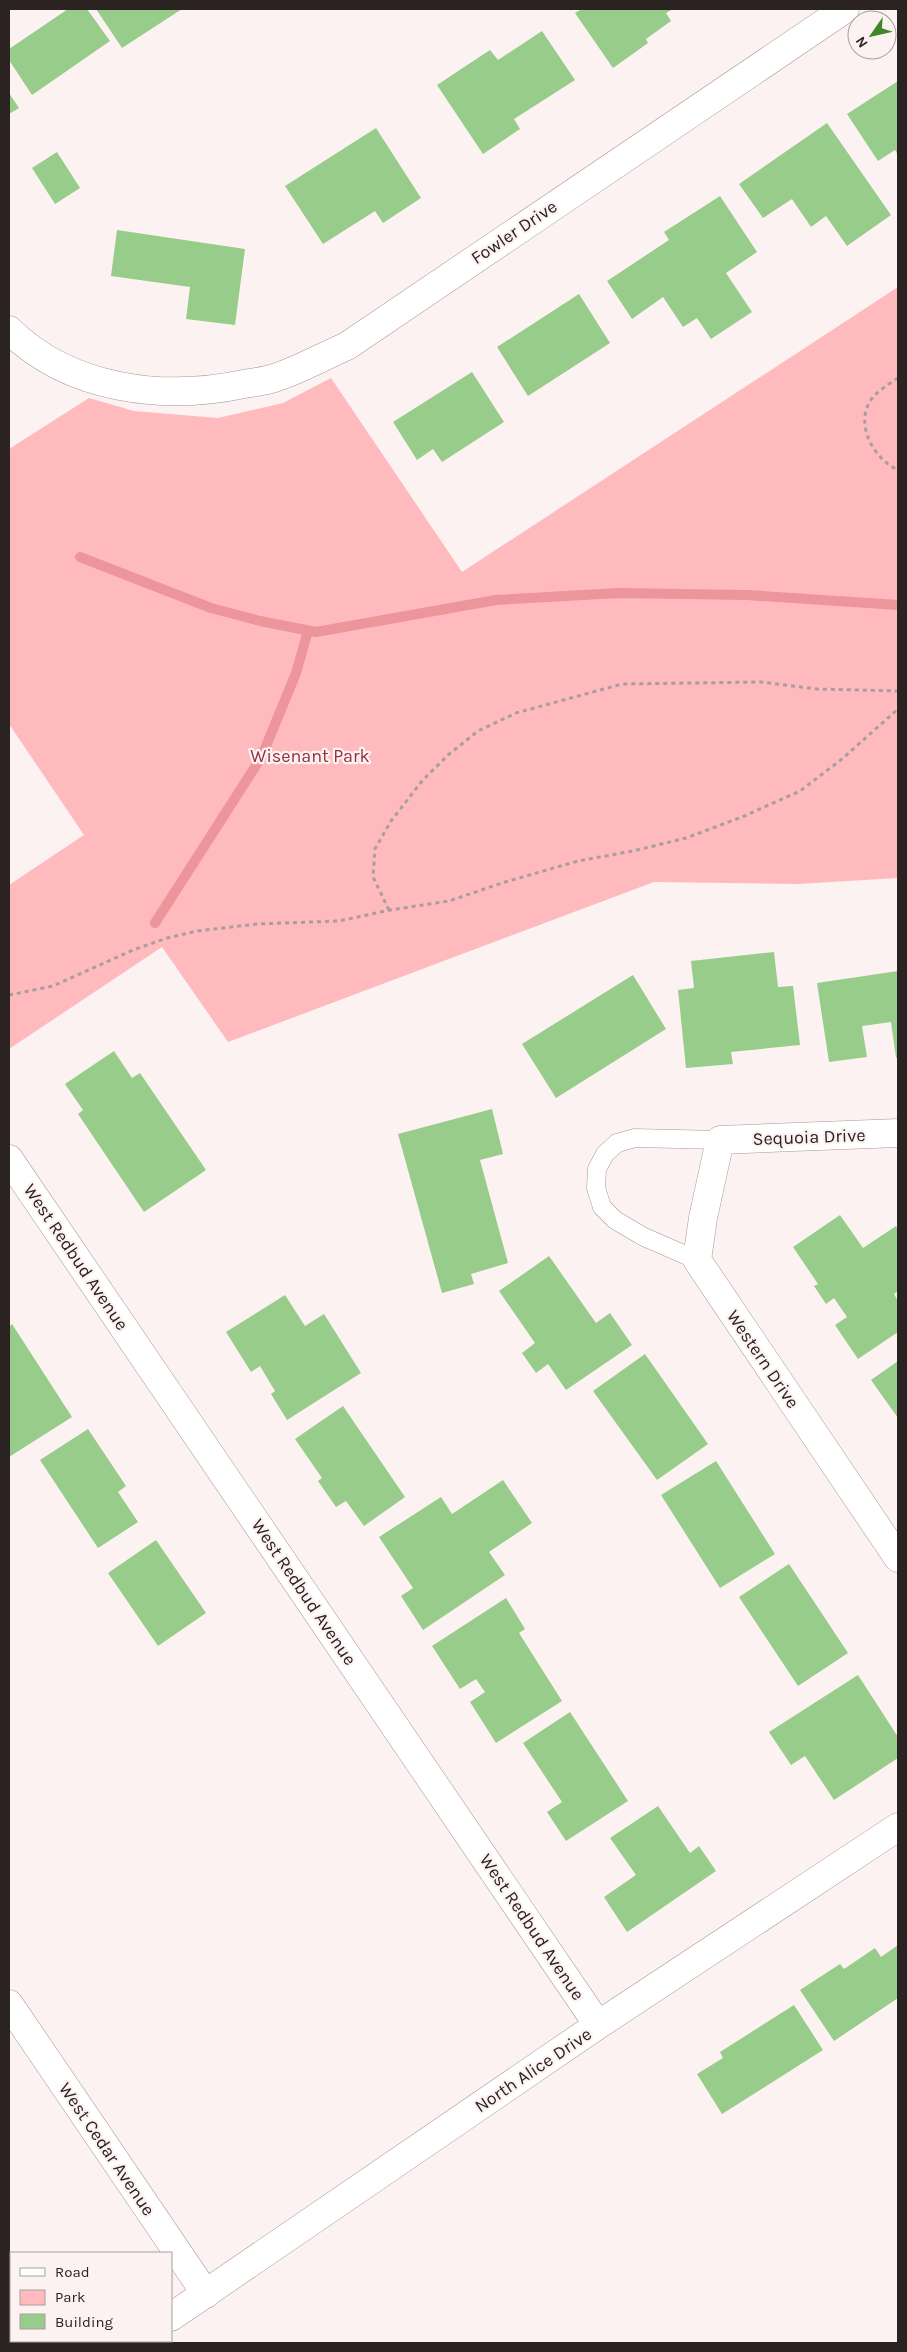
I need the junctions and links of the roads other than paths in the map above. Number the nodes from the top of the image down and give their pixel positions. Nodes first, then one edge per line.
1 (845, 9) edge
2 (9, 330) edge
3 (898, 1133) edge
4 (720, 1140) junction
5 (9, 1159) edge
6 (697, 1260) junction
7 (898, 1558) edge
8 (898, 1827) edge
9 (9, 2004) edge
10 (598, 2025) junction
11 (206, 2294) junction
12 (172, 2316) edge

1 - 2 street, Fowler Drive
3 - 4 street, Sequoia Drive
4 - 6 street
4 - 6 lane
5 - 10 street, West Redbud Avenue
6 - 7 street, Western Drive
8 - 10 street, North Alice Drive
9 - 11 street, West Cedar Avenue
10 - 11 street, North Alice Drive
11 - 12 street, North Alice Drive

